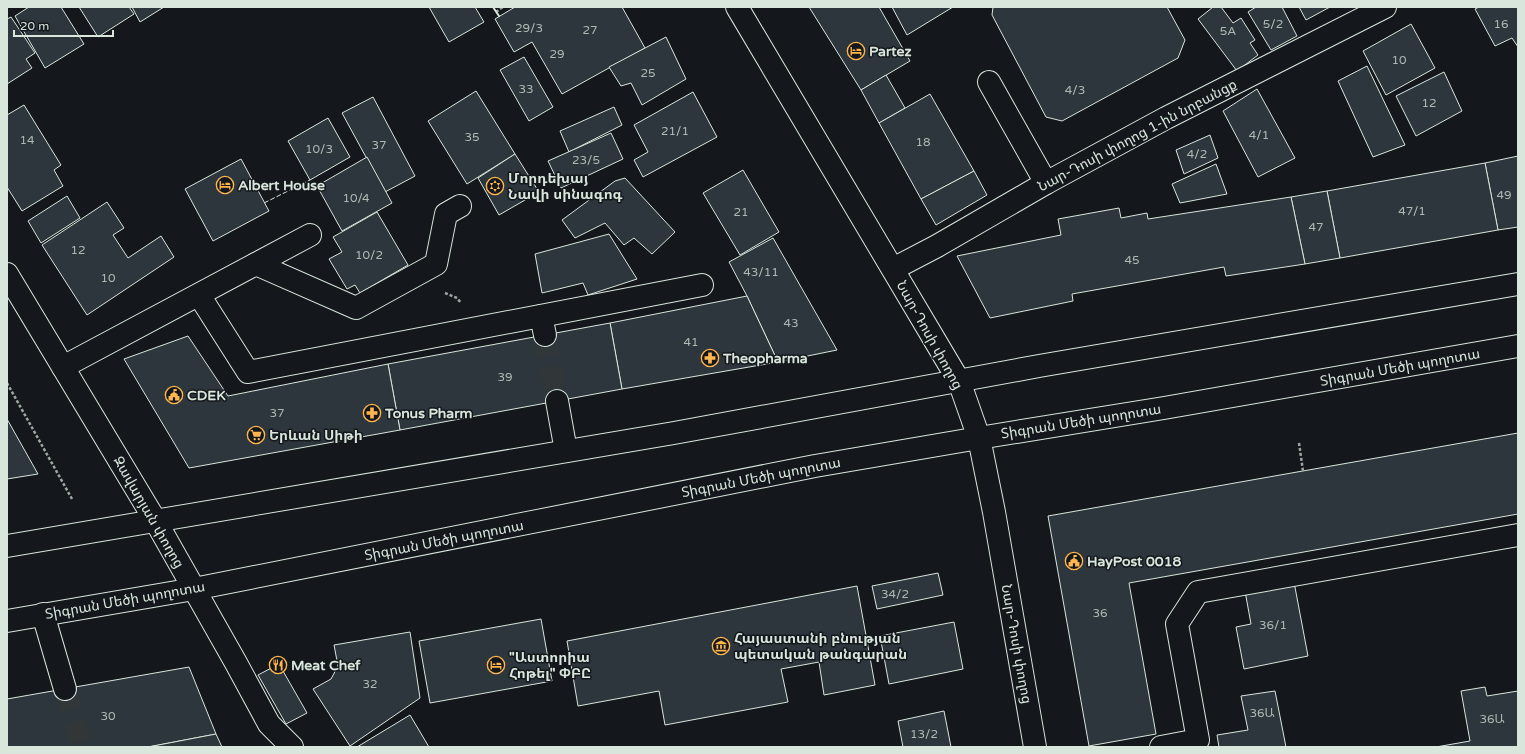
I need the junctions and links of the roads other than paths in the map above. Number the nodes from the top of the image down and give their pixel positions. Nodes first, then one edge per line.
1 (736, 7) edge
2 (1373, 10) edge
3 (989, 82) dead end
4 (1046, 183) junction
5 (460, 206) dead end
6 (310, 235) dead end
7 (256, 264) junction
8 (893, 269) junction
9 (7, 274) edge
10 (1518, 284) edge
11 (702, 285) dead end
12 (199, 295) junction
13 (1518, 346) edge
14 (63, 367) junction
15 (959, 381) junction
16 (557, 401) tunnel mouth
17 (979, 438) junction
18 (566, 451) junction
19 (155, 520) junction
20 (1518, 535) edge
21 (7, 546) edge
22 (194, 589) junction
23 (43, 614) junction
24 (7, 621) edge
25 (65, 689) tunnel mouth
26 (292, 747) edge
27 (1035, 747) edge
28 (1162, 747) edge

1 - 8 main road, Նար-Դոսի փողոց
2 - 4 main road, Նար-Դոսի փողոց 1-ին նրբանցք
3 - 4 main road
4 - 8 main road, Նար-Դոսի փողոց 1-ին նրբանցք
5 - 7 main road
6 - 7 main road
7 - 12 main road
8 - 15 main road, Նար-Դոսի փողոց
9 - 14 main road, Զավարյան փողոց
10 - 15 main road
11 - 12 main road
12 - 14 main road
13 - 17 main road, Տիգրան Մեծի պողոտա
14 - 19 main road, Զավարյան փողոց
15 - 17 main road, Նար-Դոսի փողոց
15 - 18 main road
16 - 18 main road
17 - 22 main road, Տիգրան Մեծի պողոտա
17 - 27 main road, Նար-Դոսի փողոց
18 - 19 main road
19 - 21 main road
19 - 22 main road, Զավարյան փողոց
20 - 28 main road
22 - 23 main road, Տիգրան Մեծի պողոտա
22 - 26 main road, Զավարյան փողոց
23 - 24 main road, Տիգրան Մեծի պողոտա
23 - 25 main road

